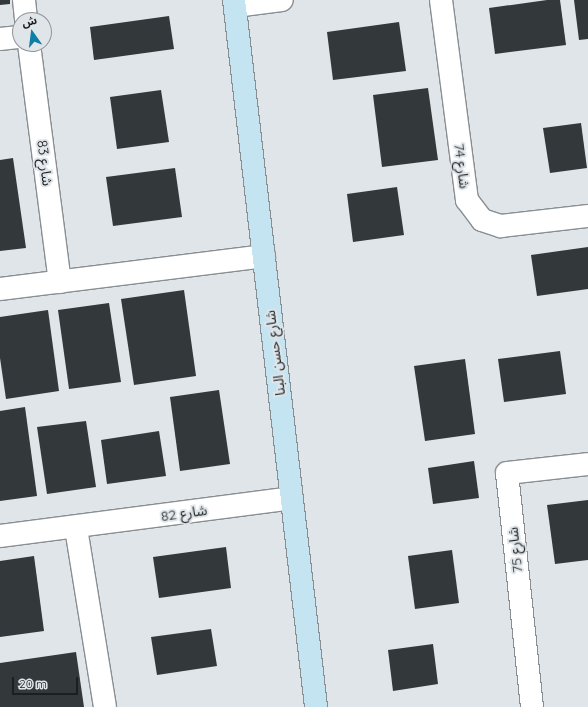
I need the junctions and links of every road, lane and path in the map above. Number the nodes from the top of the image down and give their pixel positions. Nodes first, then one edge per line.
1 (24, 0) edge
2 (282, 0) edge
3 (441, 0) edge
4 (234, 3) edge
5 (25, 12) edge
6 (12, 38) edge
7 (0, 39) edge
8 (30, 52) edge
9 (588, 216) edge
10 (264, 256) junction
11 (60, 282) junction
12 (0, 289) edge
13 (588, 464) edge
14 (292, 498) junction
15 (76, 528) junction
16 (0, 536) edge
17 (105, 707) edge
18 (316, 707) edge
19 (532, 707) edge

1 - 5 street
2 - 4 street
3 - 9 street, شارع 74
4 - 10 street, شارع حسن البنا
6 - 7 street
8 - 11 street, شارع 83
10 - 11 street
10 - 14 street, شارع حسن البنا
11 - 12 street
13 - 19 street, شارع 75
14 - 15 street, شارع 82
14 - 18 street, شارع حسن البنا
15 - 16 street, شارع 82
15 - 17 street

